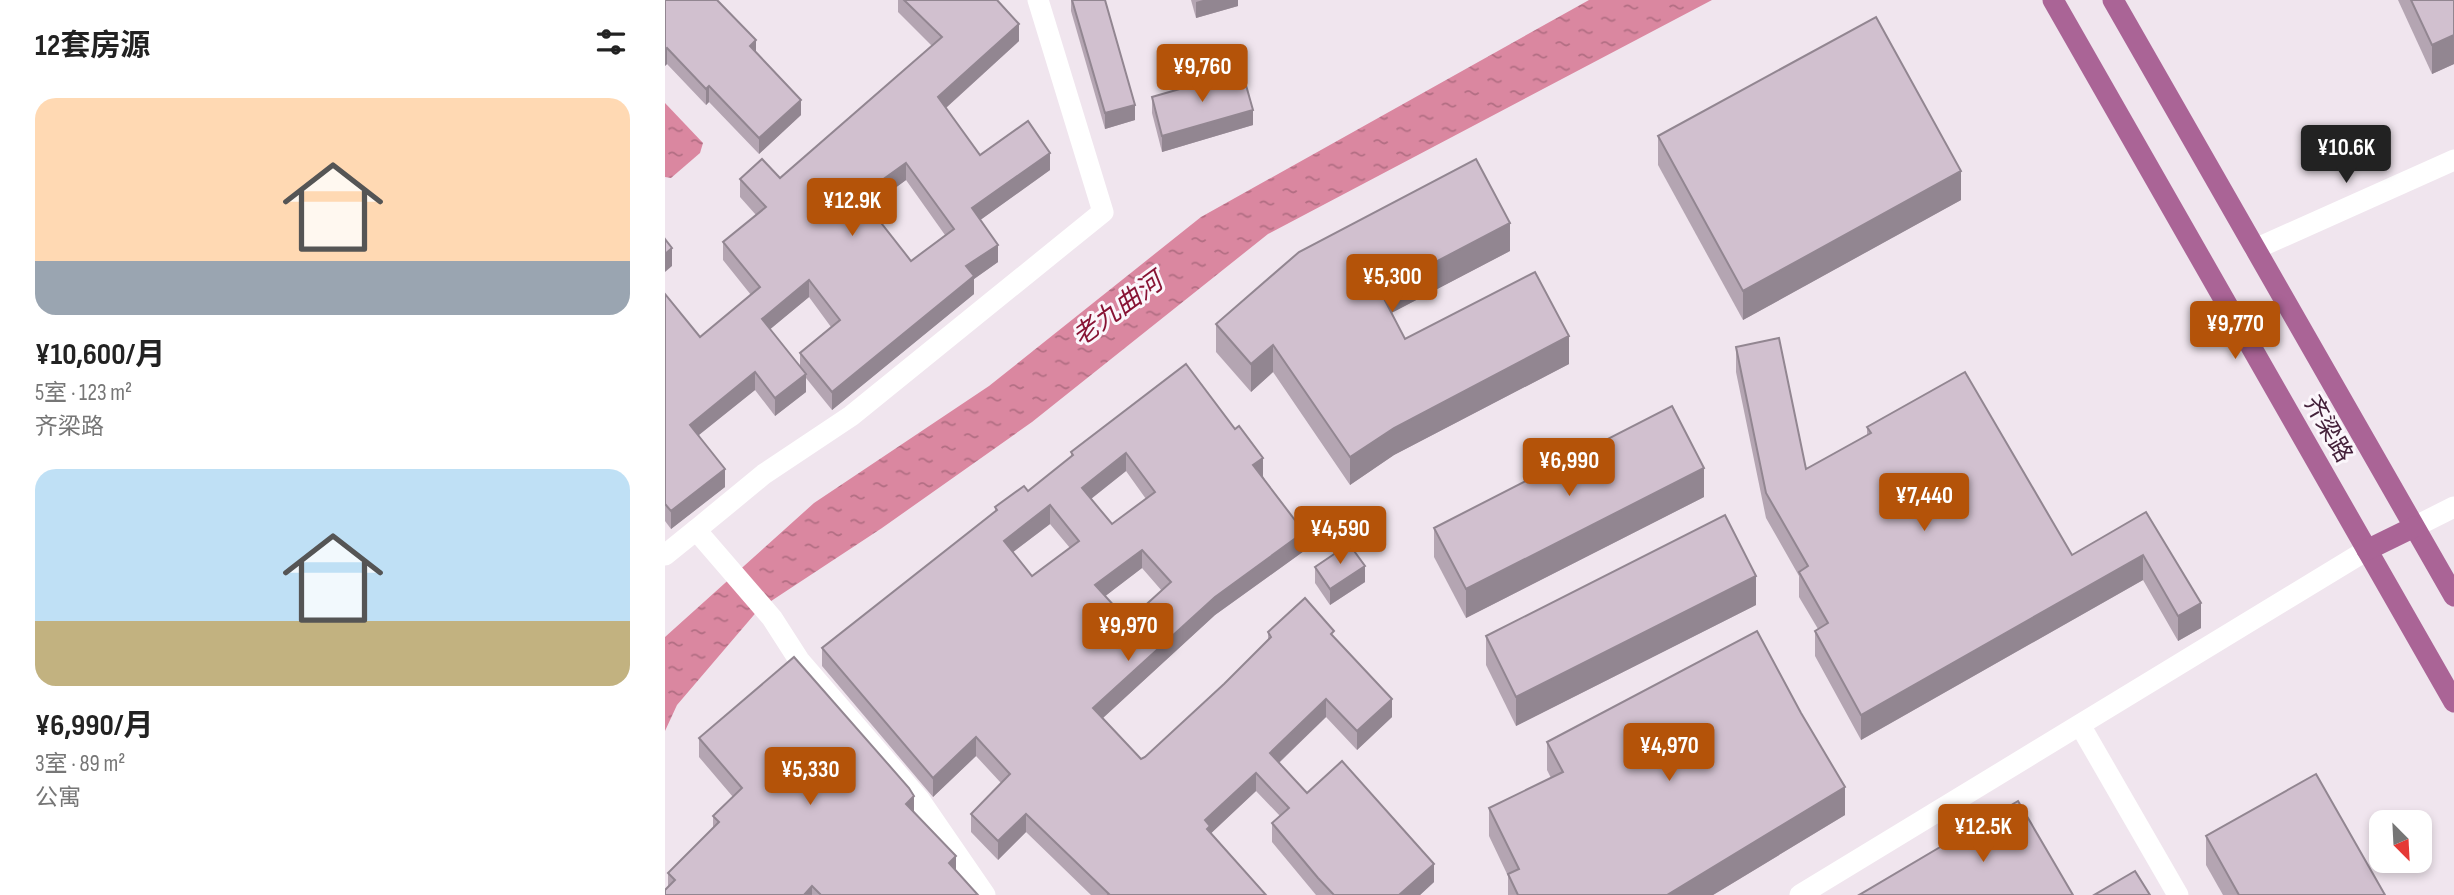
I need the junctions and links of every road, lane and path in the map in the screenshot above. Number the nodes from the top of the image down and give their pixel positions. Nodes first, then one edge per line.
1 (1038, 0) edge
2 (2053, 0) edge
3 (2113, 0) edge
4 (2454, 160) edge
5 (2255, 248) junction
6 (2454, 507) edge
7 (2414, 527) junction
8 (702, 538) junction
9 (2367, 550) junction
10 (665, 555) edge
11 (2454, 596) edge
12 (2454, 702) edge
13 (2080, 725) junction
14 (985, 895) edge
15 (1800, 895) edge
16 (2178, 895) edge

1 - 8 street
2 - 9 main road, 齐梁路
3 - 5 main road, 齐梁路
4 - 5 street
5 - 7 main road, 齐梁路
6 - 7 street
7 - 9 main road
7 - 11 main road, 齐梁路
8 - 10 street
8 - 14 street
9 - 12 main road, 齐梁路
9 - 13 street
13 - 15 street
13 - 16 street

